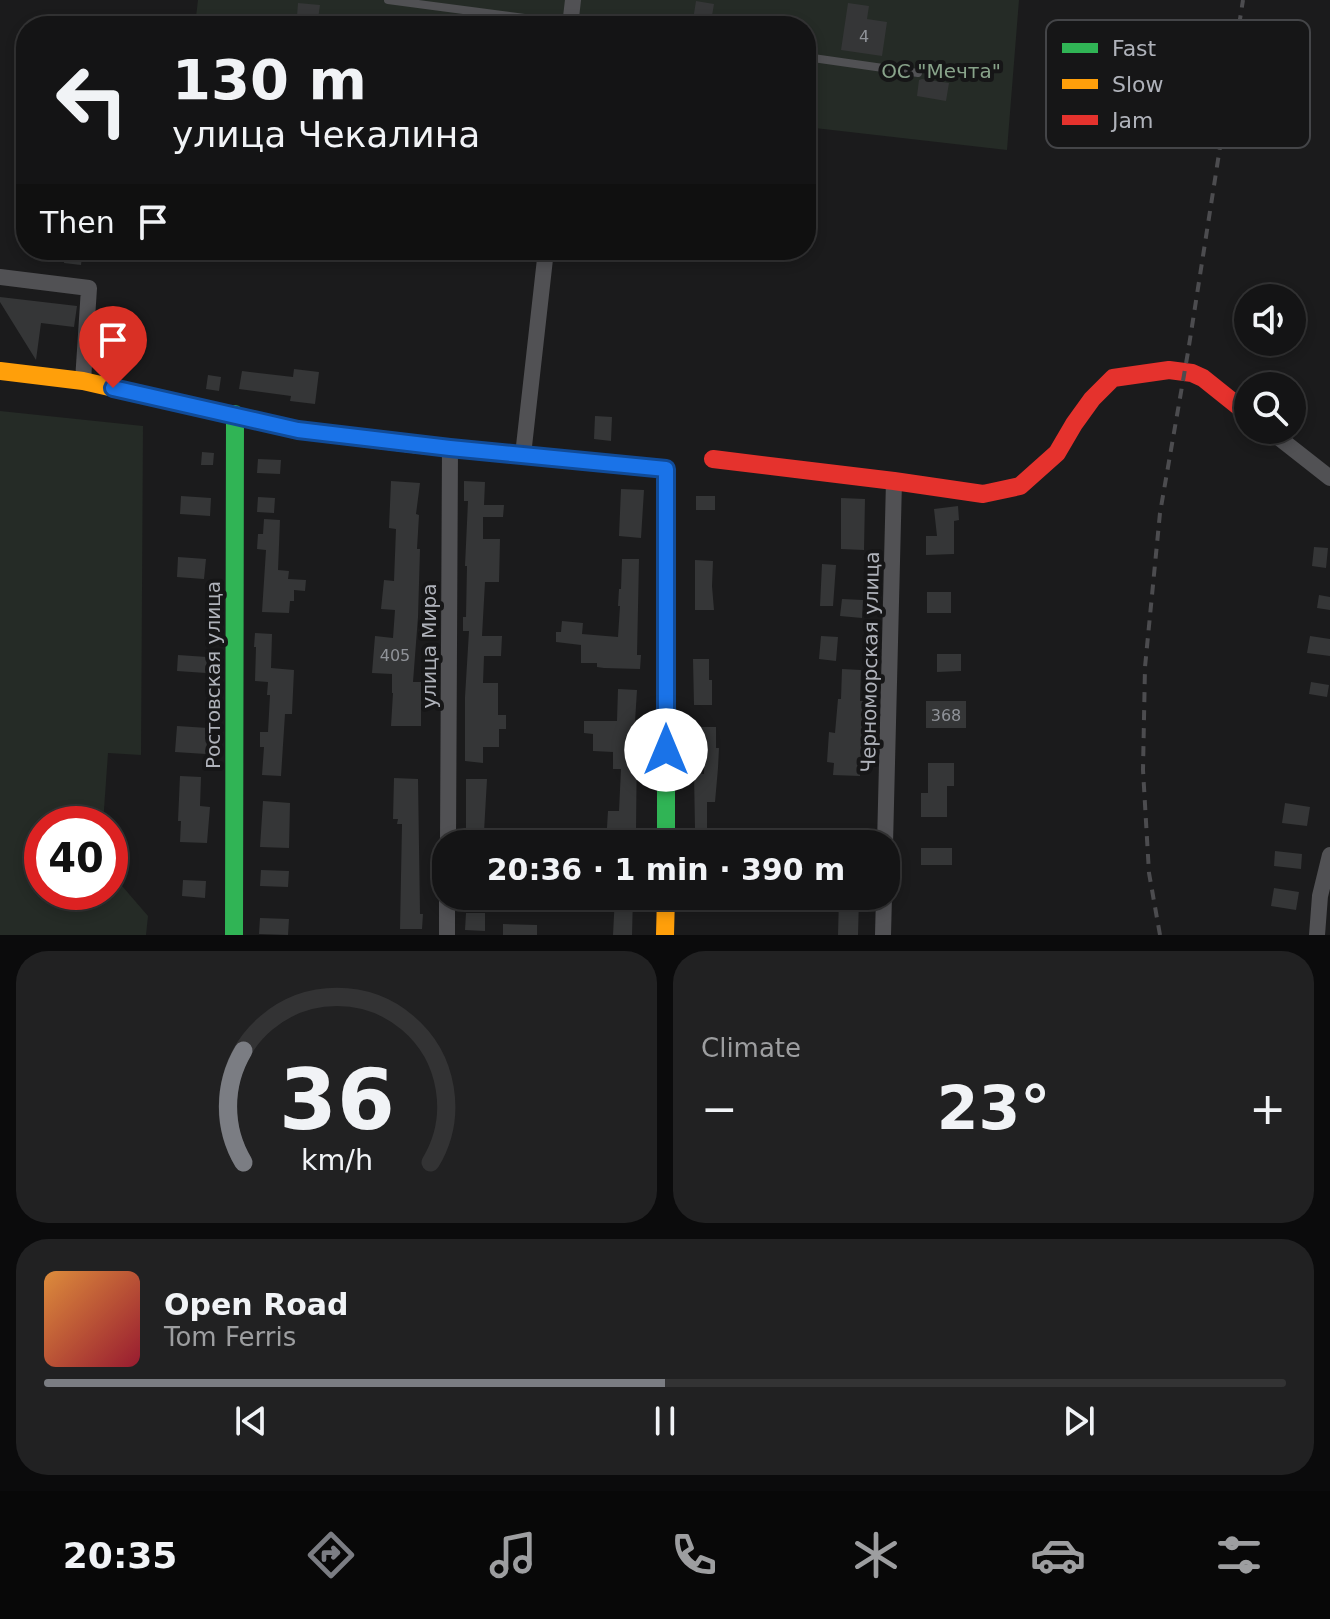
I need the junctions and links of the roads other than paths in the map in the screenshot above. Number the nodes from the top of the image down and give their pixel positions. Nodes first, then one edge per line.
1 (388, 0) edge
2 (508, 16) edge
3 (816, 58) edge
4 (918, 73) dead end
5 (545, 260) edge
6 (0, 277) edge
7 (0, 371) edge
8 (83, 381) junction
9 (1234, 403) edge
10 (235, 414) junction
11 (1287, 444) edge
12 (450, 448) junction
13 (523, 455) junction
14 (713, 459) dead end
15 (1330, 478) edge
16 (894, 481) junction
17 (448, 830) edge
18 (666, 830) edge
19 (885, 830) edge
20 (1330, 855) edge
21 (447, 910) edge
22 (666, 910) edge
23 (884, 910) edge
24 (234, 935) edge
25 (447, 935) edge
26 (665, 935) edge
27 (883, 935) edge
28 (1317, 935) edge

1 - 2 lane
3 - 4 lane
5 - 13 street
6 - 8 street
7 - 8 street
8 - 10 street
9 - 16 street
10 - 12 street
10 - 24 street, Ростовская улица
11 - 15 street
12 - 13 street
12 - 17 street, улица Мира
13 - 18 street
14 - 16 street
16 - 19 street, Черноморская улица
20 - 28 street
21 - 25 street
22 - 26 street
23 - 27 street

